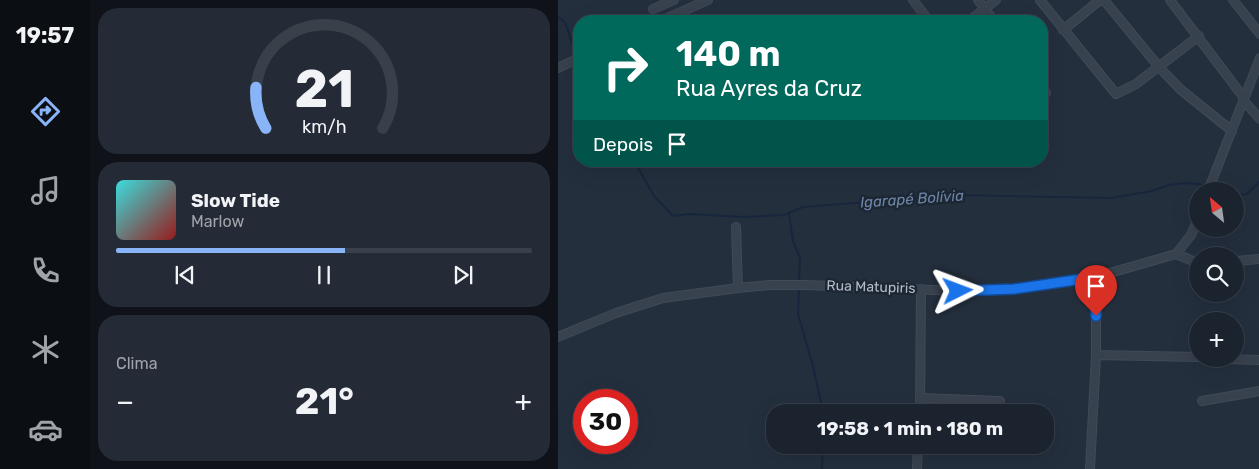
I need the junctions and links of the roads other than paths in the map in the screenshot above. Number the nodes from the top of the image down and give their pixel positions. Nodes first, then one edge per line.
1 (674, 0) edge
2 (708, 0) edge
3 (913, 0) edge
4 (978, 0) edge
5 (996, 0) edge
6 (1040, 0) edge
7 (1100, 0) edge
8 (1104, 0) edge
9 (1170, 0) edge
10 (1233, 0) edge
11 (985, 8) junction
12 (653, 9) dead end
13 (674, 15) edge
14 (924, 15) edge
15 (976, 15) edge
16 (990, 15) edge
17 (1063, 30) junction
18 (1260, 34) edge
19 (1199, 36) junction
20 (1260, 58) edge
21 (573, 61) edge
22 (1159, 67) junction
23 (558, 68) edge
24 (1244, 99) junction
25 (1260, 119) edge
26 (1232, 131) junction
27 (1212, 182) edge
28 (736, 228) dead end
29 (1189, 237) edge
30 (1176, 254) junction
31 (1189, 259) edge
32 (1260, 259) edge
33 (1244, 260) edge
34 (1096, 277) junction
35 (738, 288) junction
36 (921, 289) junction
37 (558, 337) edge
38 (1096, 355) junction
39 (1189, 357) edge
40 (1244, 360) edge
41 (1260, 360) edge
42 (1260, 390) edge
43 (920, 398) junction
44 (1000, 401) dead end
45 (1202, 401) dead end
46 (920, 404) edge
47 (918, 454) edge
48 (917, 469) edge
49 (1090, 469) edge

1 - 12 street
2 - 13 street
3 - 14 street
4 - 11 street
5 - 11 street
6 - 17 street
7 - 17 street
8 - 22 street
9 - 19 street
10 - 18 street
11 - 15 street
11 - 16 street
17 - 22 street
19 - 22 street
19 - 24 street
20 - 24 street
21 - 23 street
22 - 26 street
24 - 25 street
24 - 26 street
26 - 27 street
28 - 35 street
29 - 30 street
30 - 31 street
30 - 34 street, Rua Matupiris
32 - 33 street
34 - 36 street, Rua Matupiris
34 - 38 street
35 - 36 street, Rua Matupiris
35 - 37 street, Rua Matupiris
36 - 43 street
38 - 39 street
38 - 49 street
40 - 41 street
42 - 45 street
43 - 44 street
43 - 46 street
47 - 48 street

